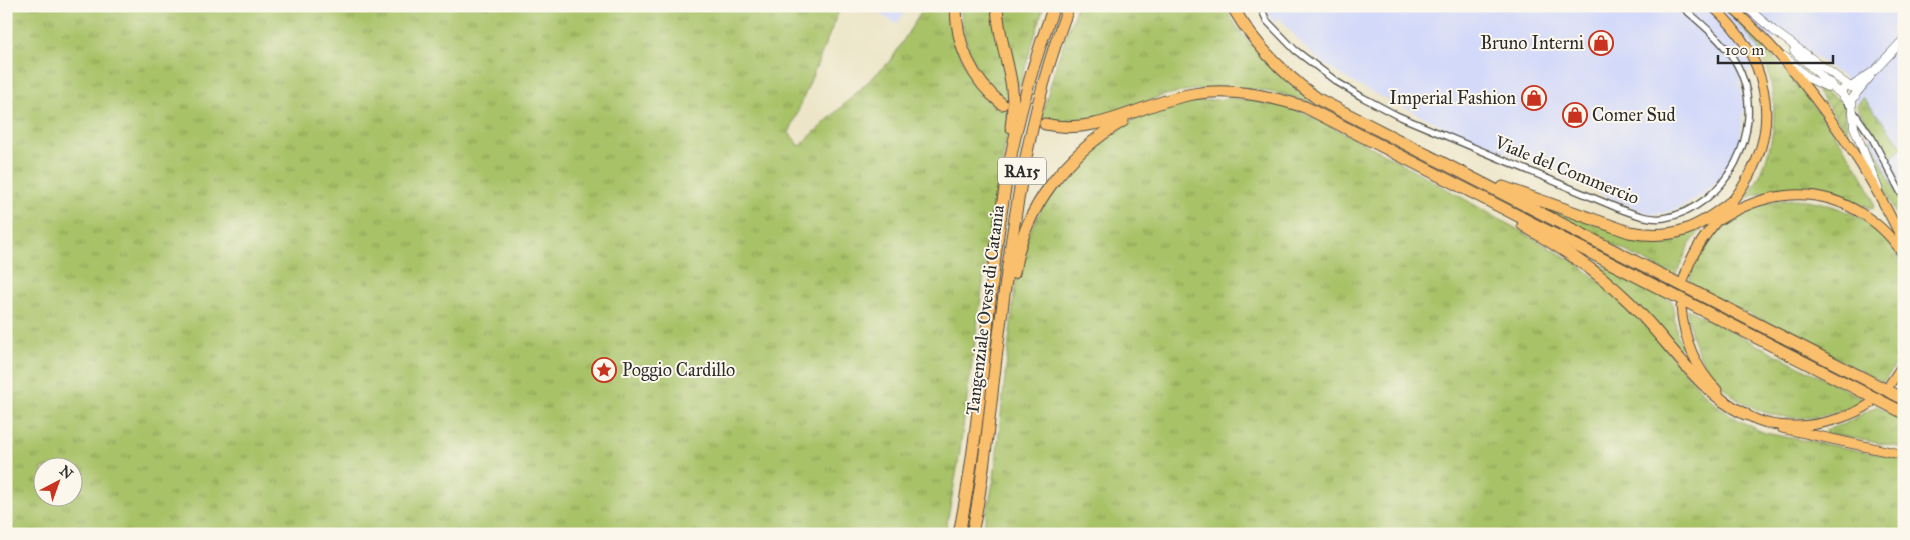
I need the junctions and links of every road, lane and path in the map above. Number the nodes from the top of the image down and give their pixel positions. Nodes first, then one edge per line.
1 (956, 6) edge
2 (997, 6) edge
3 (1054, 6) edge
4 (1069, 6) edge
5 (1232, 6) edge
6 (1260, 6) edge
7 (1681, 6) edge
8 (1712, 6) edge
9 (1730, 6) edge
10 (1745, 6) edge
11 (1773, 30) junction
12 (1766, 40) junction
13 (1904, 40) edge
14 (1874, 71) junction
15 (1831, 86) junction
16 (1848, 87) junction
17 (1849, 99) junction
18 (1002, 104) dead end
19 (1142, 109) junction
20 (1044, 124) dead end
21 (1872, 138) junction
22 (1394, 139) junction
23 (1860, 145) junction
24 (1407, 158) junction
25 (1904, 199) edge
26 (1731, 202) junction
27 (1889, 212) junction
28 (1713, 224) junction
29 (1903, 250) edge
30 (1684, 279) dead end
31 (1681, 306) dead end
32 (988, 327) junction
33 (998, 340) junction
34 (1904, 363) edge
35 (1890, 384) dead end
36 (1904, 400) edge
37 (1870, 404) dead end
38 (1904, 413) edge
39 (1745, 414) junction
40 (1765, 422) junction
41 (1904, 455) edge
42 (959, 534) edge
43 (972, 534) edge

1 - 18 highway
2 - 32 highway
3 - 32 highway, Tangenziale Ovest di Catania / RA15
4 - 33 highway, Tangenziale Ovest di Catania / RA15
5 - 22 highway
6 - 7 street, Viale del Commercio
8 - 26 main road
9 - 12 main road
10 - 11 street
11 - 15 street
11 - 16 street
12 - 15 street
12 - 27 main road
13 - 14 street
14 - 16 street
14 - 17 street
15 - 16 street
15 - 17 street
16 - 17 street
16 - 17 street
17 - 21 street
17 - 23 street
19 - 20 highway
19 - 24 highway
19 - 33 highway
21 - 23 street
21 - 25 street
22 - 26 highway
22 - 36 highway
23 - 27 street
24 - 38 highway
24 - 39 highway
26 - 28 main road
27 - 29 main road
28 - 29 main road
28 - 30 main road
31 - 39 main road
32 - 42 highway, Tangenziale Ovest di Catania / RA15
33 - 43 highway, Tangenziale Ovest di Catania / RA15
34 - 35 main road
37 - 40 main road
39 - 40 main road
40 - 41 main road

